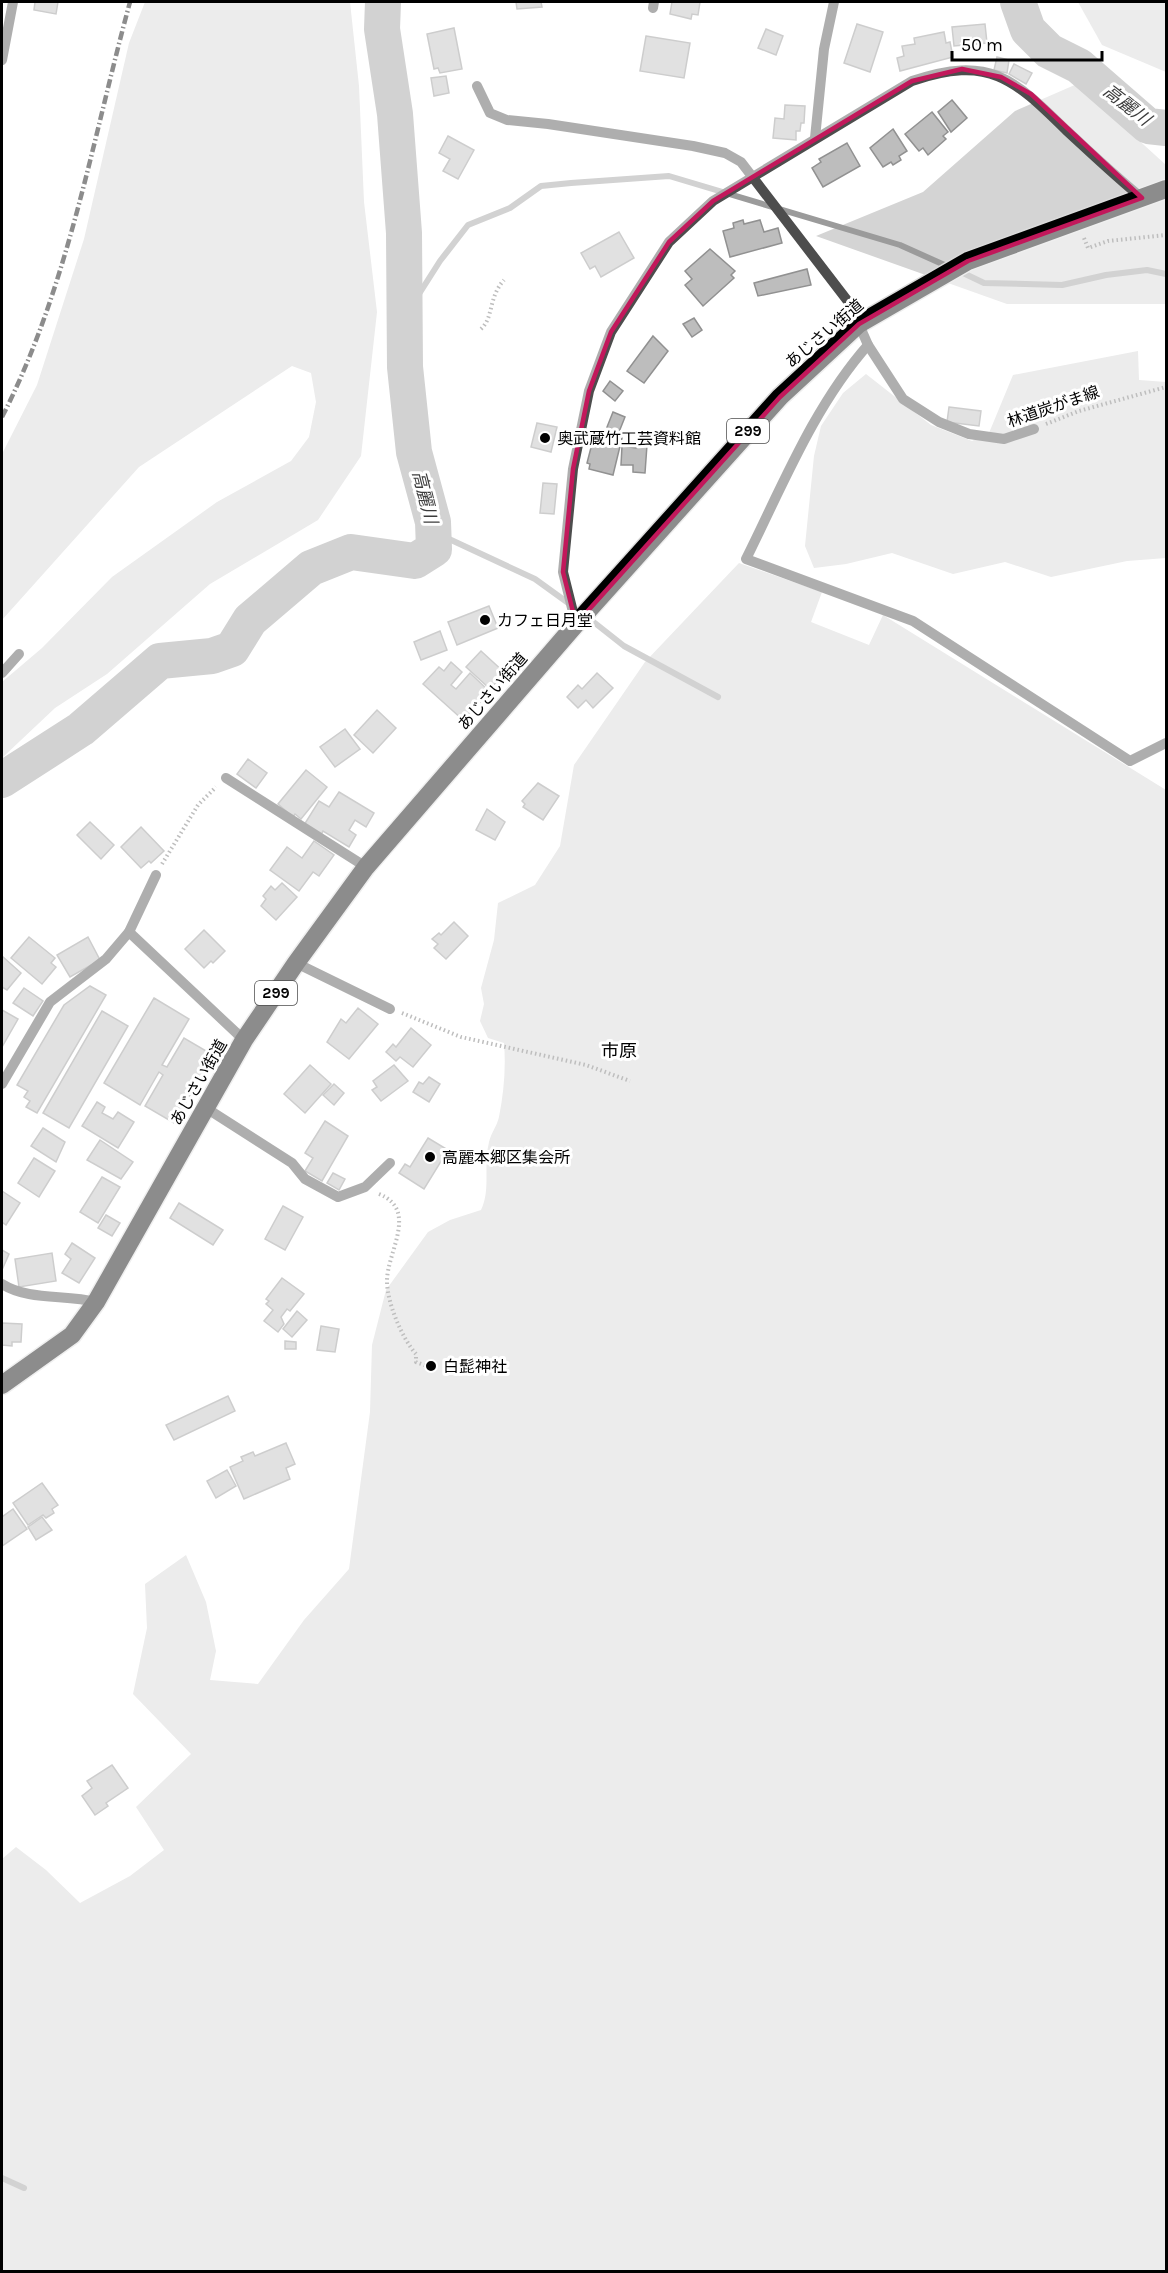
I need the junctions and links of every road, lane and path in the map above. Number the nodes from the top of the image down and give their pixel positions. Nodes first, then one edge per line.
1 (13, 2) edge
2 (834, 2) edge
3 (2, 60) edge
4 (477, 86) dead end
5 (815, 138) junction
6 (752, 176) junction
7 (1167, 189) edge
8 (1142, 198) junction
9 (1076, 221) junction
10 (1167, 234) edge
11 (504, 280) dead end
12 (860, 324) junction
13 (481, 329) dead end
14 (868, 345) junction
15 (1167, 387) edge
16 (1034, 429) joint
17 (581, 618) junction
18 (20, 654) dead end
19 (2, 673) edge
20 (1167, 743) edge
21 (226, 778) joint
22 (366, 867) junction
23 (156, 875) joint
24 (129, 932) junction
25 (296, 963) junction
26 (390, 1009) joint
27 (244, 1040) junction
28 (630, 1081) dead end
29 (2, 1084) edge
30 (206, 1108) junction
31 (390, 1163) dead end
32 (364, 1187) junction
33 (2, 1284) edge
34 (96, 1302) junction
35 (427, 1366) dead end
36 (2, 1385) edge

1 - 3 street
2 - 5 street
4 - 6 street, 林道炭がま線
5 - 6 street
5 - 8 street
6 - 12 street, 林道炭がま線
6 - 17 street
7 - 8 highway, あじさい街道 / 299
8 - 9 highway, あじさい街道 / 299
9 - 10 path
9 - 12 highway, あじさい街道 / 299
11 - 13 path
12 - 14 street, 林道炭がま線
12 - 17 highway, あじさい街道 / 299
14 - 16 street, 林道炭がま線
14 - 20 street
15 - 16 path, 林道炭がま線
17 - 22 highway, あじさい街道 / 299
18 - 19 street
21 - 22 street
21 - 23 path
22 - 25 highway, あじさい街道 / 299
23 - 24 street
24 - 27 street
24 - 29 street
25 - 26 street
25 - 27 highway, あじさい街道 / 299
26 - 28 path
27 - 30 highway, あじさい街道 / 299
30 - 32 street
30 - 34 highway, あじさい街道 / 299
31 - 32 street
32 - 35 path
33 - 34 street
34 - 36 highway, あじさい街道 / 299

